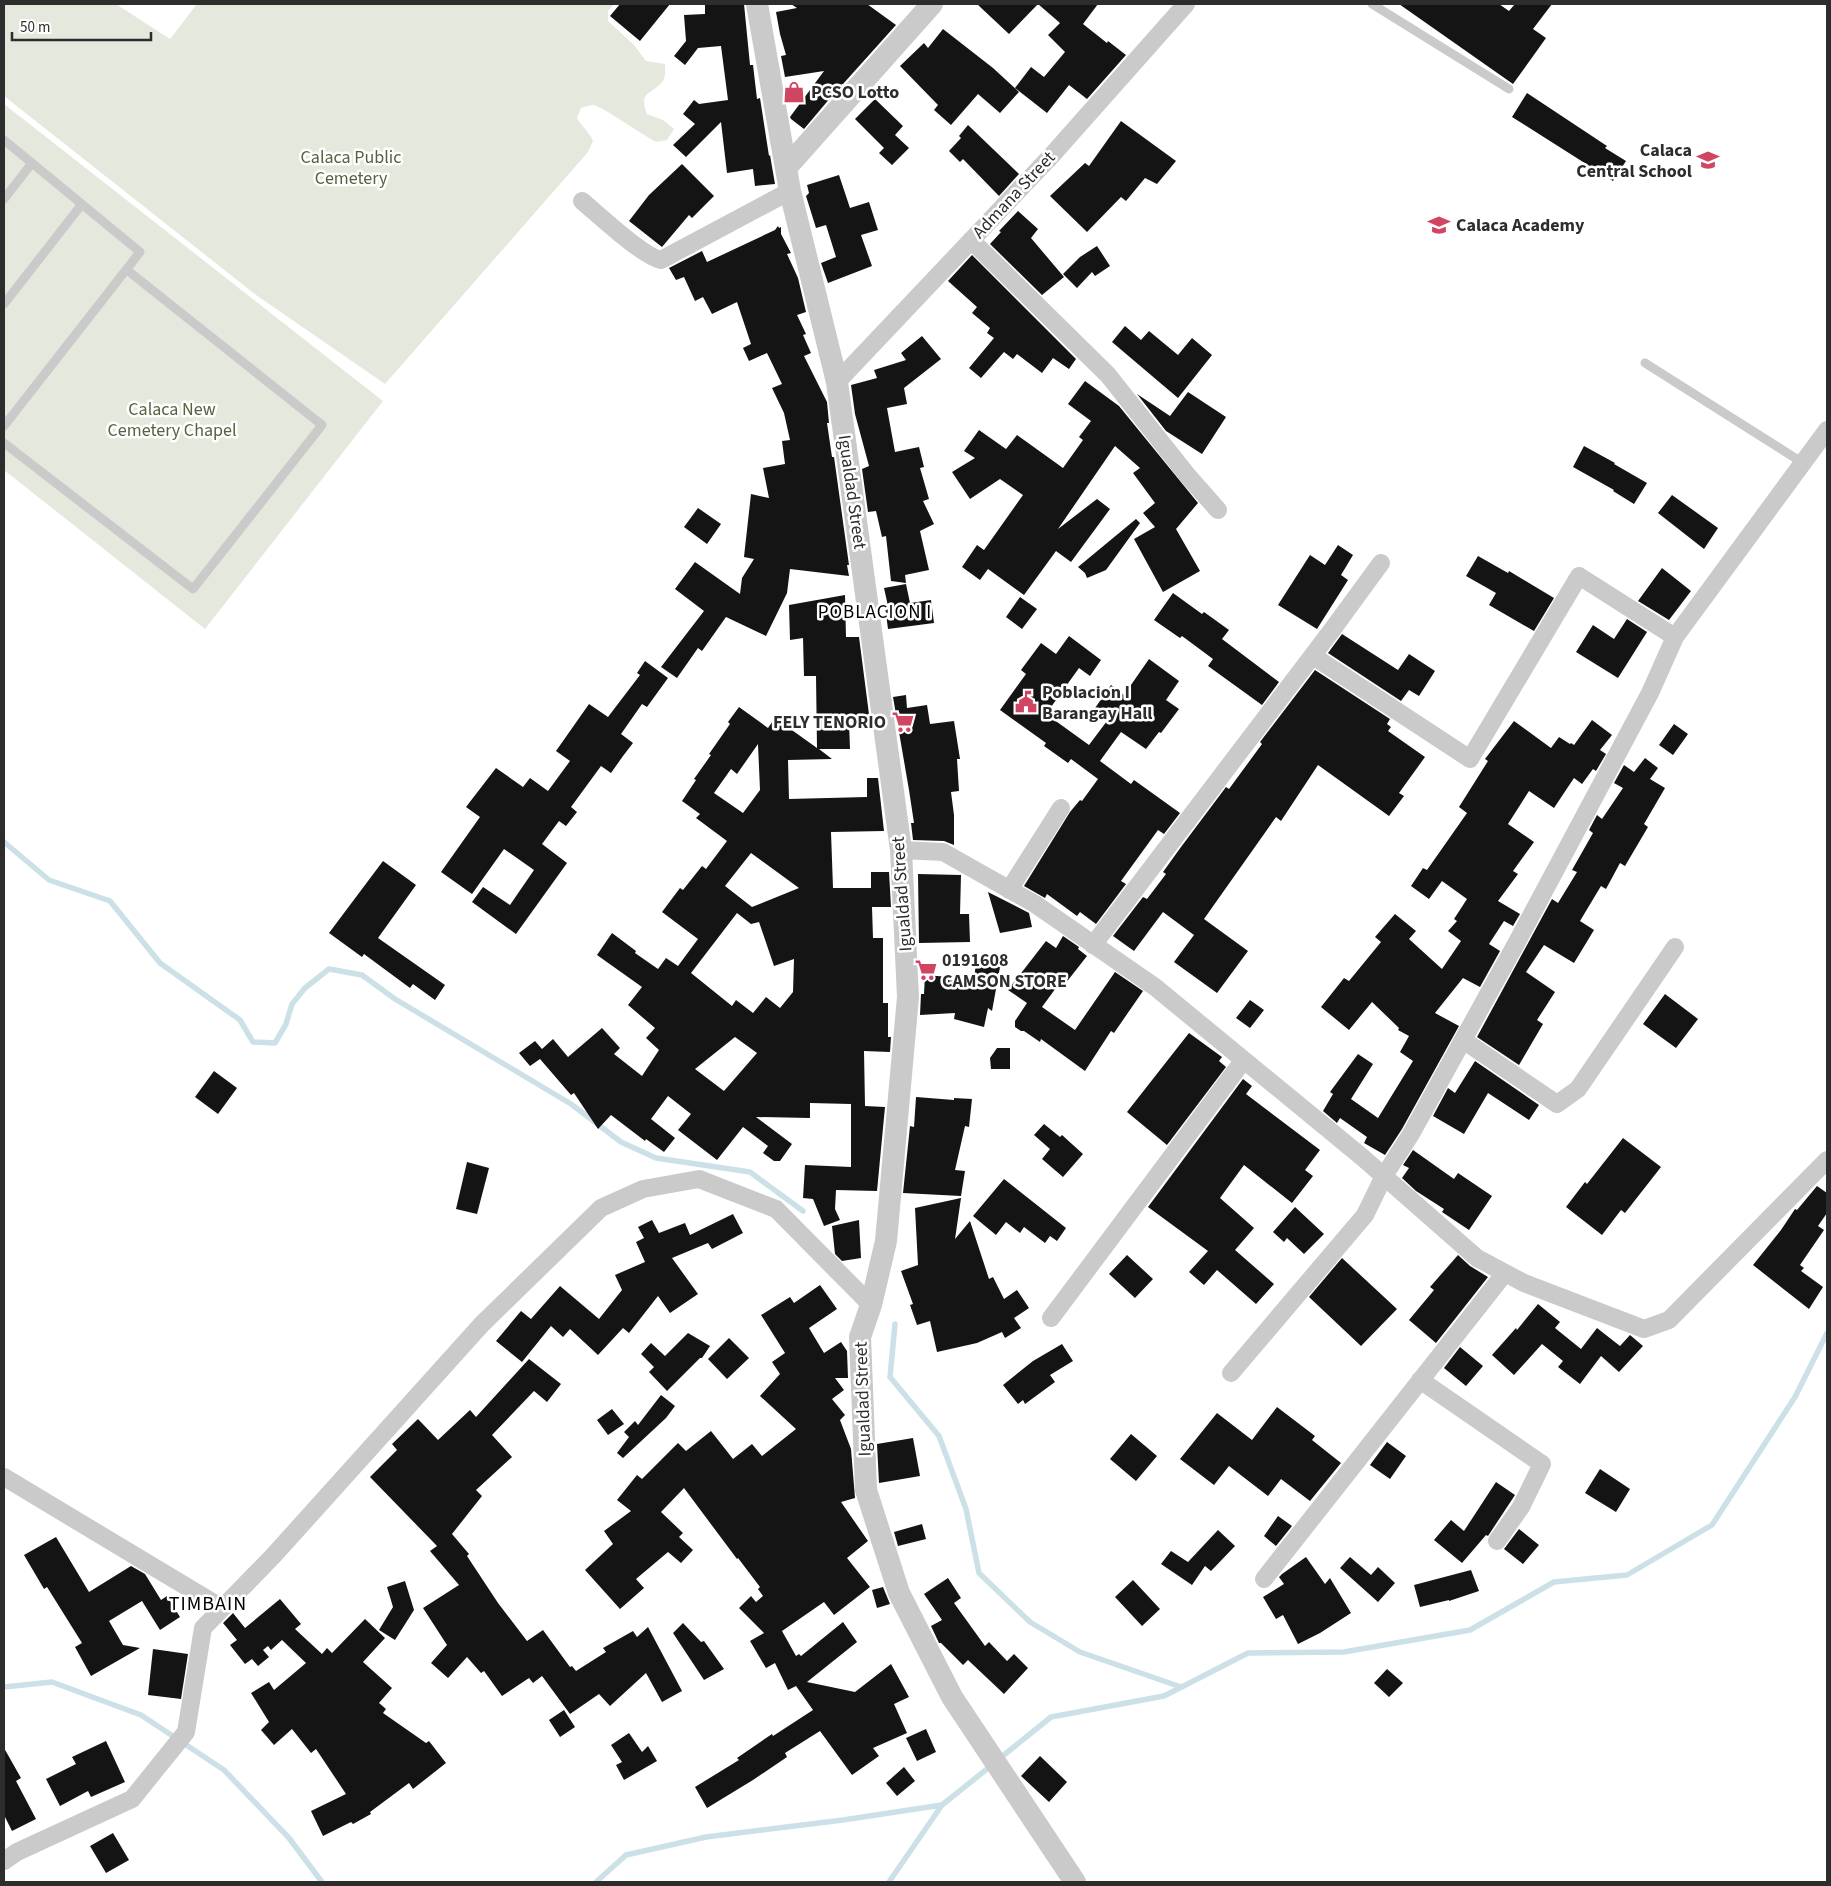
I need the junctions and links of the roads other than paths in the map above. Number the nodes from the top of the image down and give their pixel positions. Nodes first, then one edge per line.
1 (756, 4) edge
2 (932, 4) edge
3 (1186, 4) edge
4 (1372, 4) edge
5 (1508, 89) dead end
6 (4, 140) edge
7 (32, 163) junction
8 (786, 168) junction
9 (790, 191) junction
10 (4, 199) edge
11 (582, 201) dead end
12 (82, 204) junction
13 (972, 240) junction
14 (126, 270) junction
15 (4, 304) edge
16 (1645, 363) dead end
17 (837, 382) junction
18 (4, 426) edge
19 (1827, 430) edge
20 (4, 443) edge
21 (1803, 463) junction
22 (1218, 510) dead end
23 (1381, 563) dead end
24 (1675, 637) junction
25 (1313, 656) junction
26 (1061, 808) dead end
27 (901, 850) junction
28 (1009, 890) junction
29 (1093, 945) junction
30 (1675, 947) dead end
31 (1463, 1040) junction
32 (1243, 1061) junction
33 (1827, 1160) edge
34 (1384, 1176) junction
35 (1505, 1273) junction
36 (871, 1305) junction
37 (1050, 1318) dead end
38 (1231, 1373) dead end
39 (1420, 1380) junction
40 (4, 1477) edge
41 (1497, 1541) dead end
42 (1264, 1579) dead end
43 (222, 1608) junction
44 (4, 1861) edge
45 (1075, 1882) edge

1 - 8 street, Igualdad Street
2 - 8 street
3 - 13 street, Admana Street
4 - 5 lane
6 - 7 lane
7 - 10 lane
7 - 12 lane
8 - 9 street, Igualdad Street
9 - 11 street
9 - 17 street, Igualdad Street
12 - 14 lane
12 - 15 lane
13 - 17 street, Admana Street
13 - 22 street
14 - 18 lane
14 - 20 lane
16 - 21 lane
17 - 27 street, Igualdad Street
19 - 21 street
21 - 24 street
23 - 25 street
24 - 25 street
24 - 31 street
25 - 29 street
26 - 28 street
27 - 28 street
27 - 36 street, Igualdad Street
28 - 29 street
29 - 32 street
30 - 31 street
31 - 34 street
32 - 34 street
32 - 37 street
33 - 35 street
34 - 35 street
34 - 38 street
35 - 39 street
36 - 43 street
36 - 45 street, Igualdad Street
39 - 41 street
39 - 42 street
40 - 43 street
43 - 44 street

